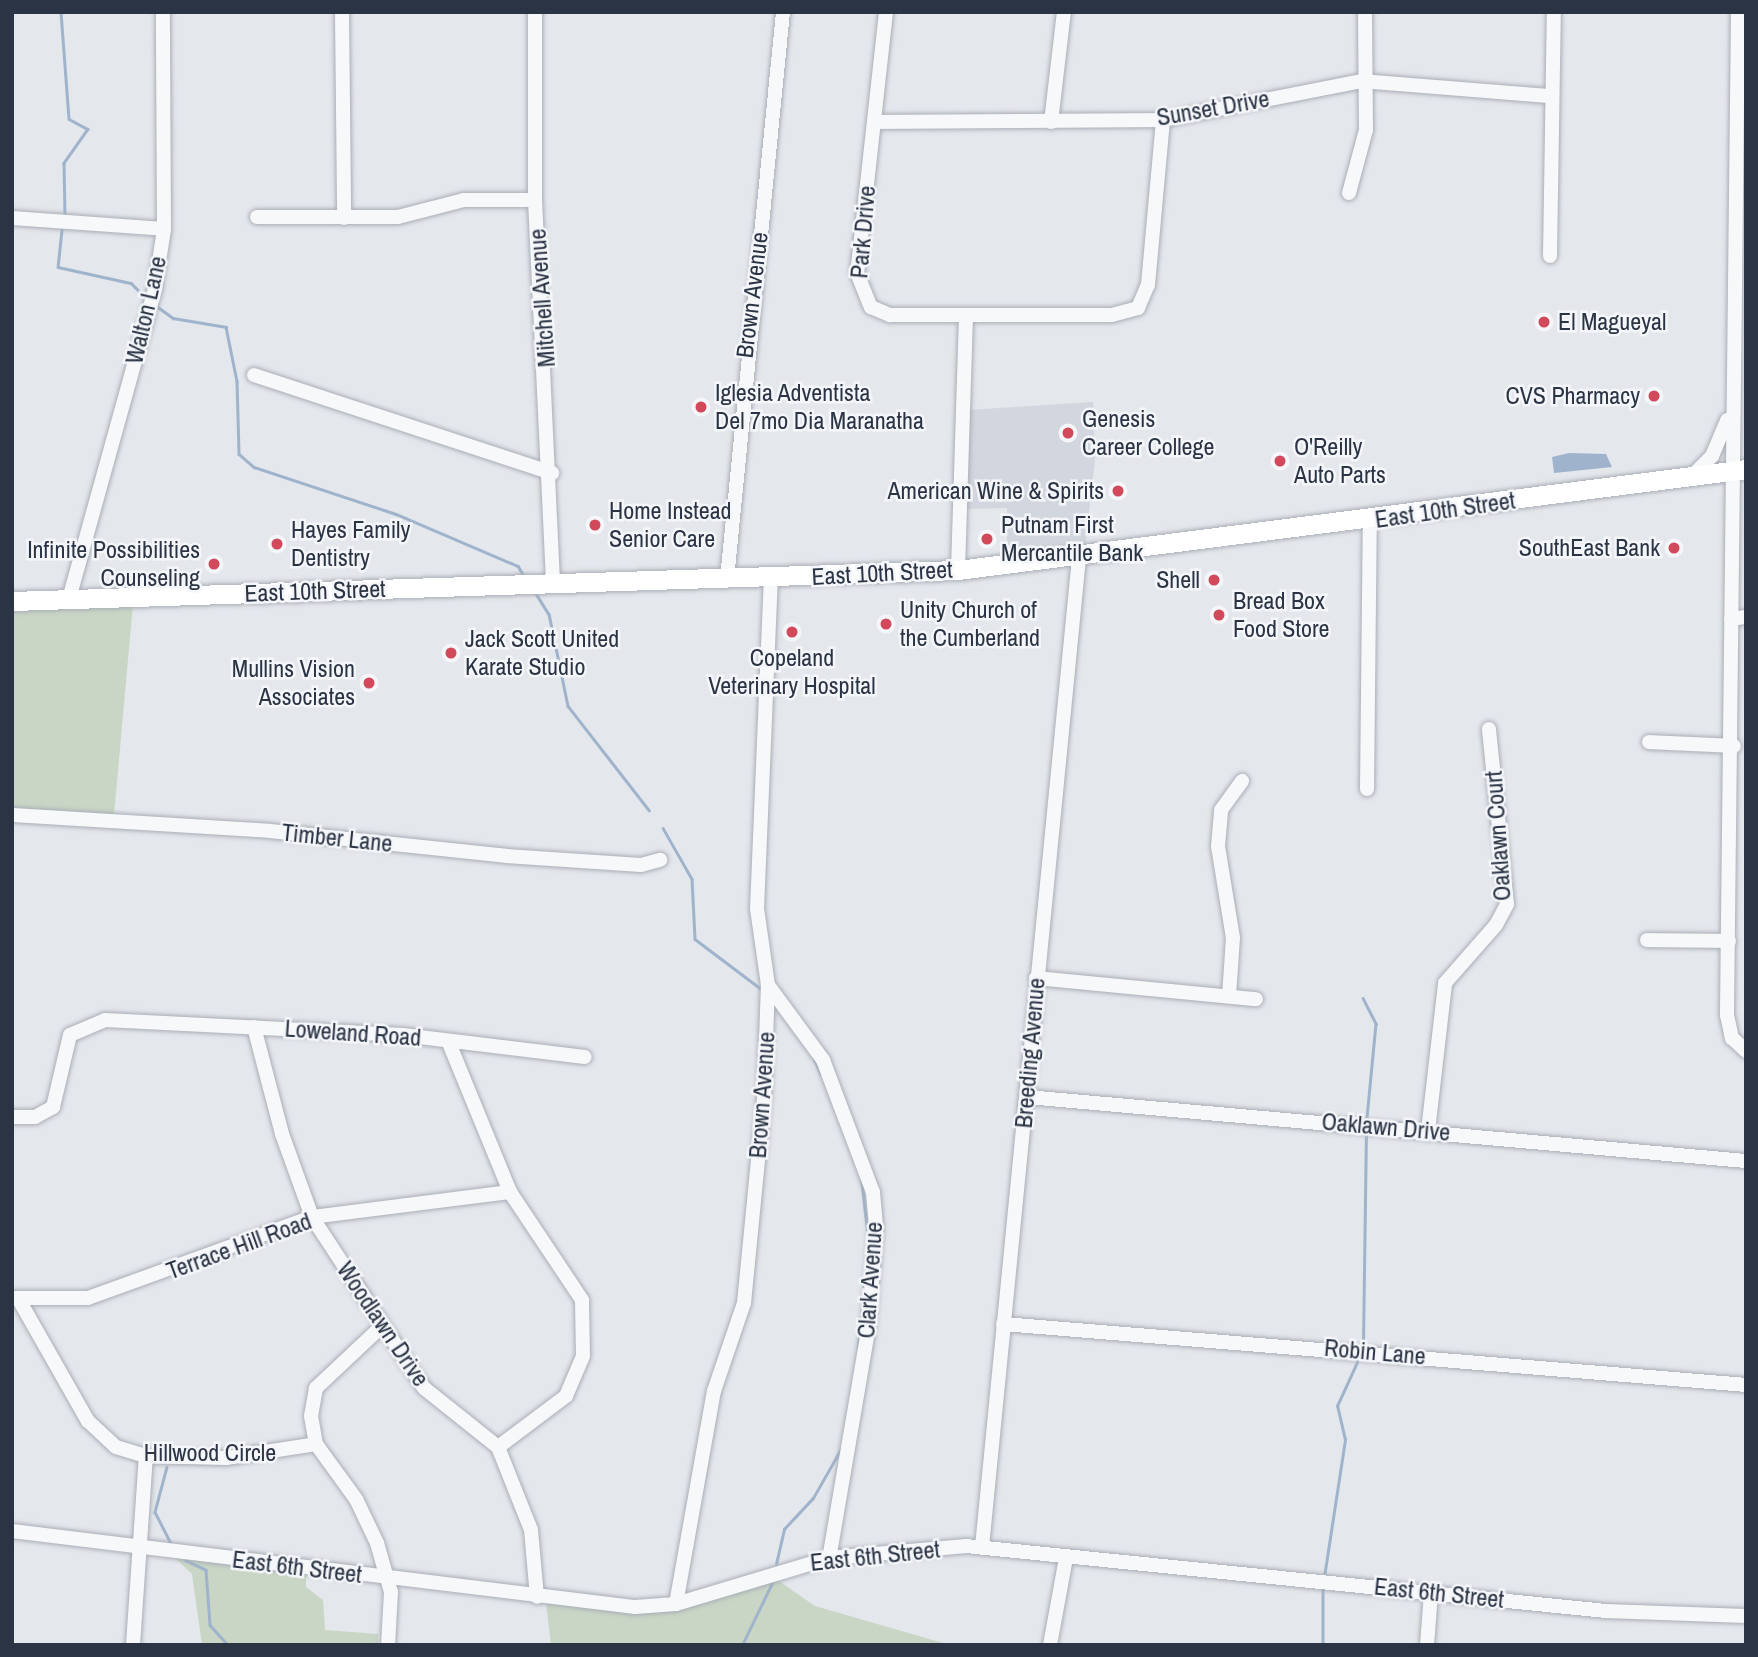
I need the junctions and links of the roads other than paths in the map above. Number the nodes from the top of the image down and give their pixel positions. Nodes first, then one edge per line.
1 (163, 12) edge
2 (342, 12) edge
3 (535, 12) edge
4 (783, 12) edge
5 (886, 12) edge
6 (1064, 12) edge
7 (1365, 12) edge
8 (1554, 12) edge
9 (1738, 12) edge
10 (1362, 81) junction
11 (1548, 96) junction
12 (1163, 120) junction
13 (876, 122) junction
14 (1051, 122) junction
15 (1349, 192) dead end
16 (535, 200) junction
17 (12, 218) edge
18 (257, 218) dead end
19 (344, 218) junction
20 (164, 229) junction
21 (1550, 256) dead end
22 (966, 315) junction
23 (254, 375) dead end
24 (1731, 405) junction
25 (1731, 435) junction
26 (1746, 445) edge
27 (1740, 469) edge
28 (552, 473) junction
29 (1692, 476) junction
30 (1370, 521) junction
31 (1079, 558) junction
32 (958, 570) junction
33 (771, 578) junction
34 (727, 579) junction
35 (553, 584) junction
36 (69, 599) junction
37 (12, 601) edge
38 (1738, 618) edge
39 (1489, 729) dead end
40 (1649, 742) dead end
41 (1734, 746) junction
42 (1242, 781) dead end
43 (1367, 789) dead end
44 (12, 815) edge
45 (1738, 853) edge
46 (660, 860) dead end
47 (1647, 940) dead end
48 (1729, 941) junction
49 (1036, 978) junction
50 (768, 985) junction
51 (1229, 996) junction
52 (1256, 999) dead end
53 (254, 1027) junction
54 (449, 1043) junction
55 (1746, 1051) edge
56 (585, 1057) dead end
57 (1027, 1097) junction
58 (12, 1117) edge
59 (1428, 1131) junction
60 (1746, 1161) edge
61 (510, 1192) junction
62 (312, 1217) junction
63 (15, 1298) edge
64 (1003, 1324) junction
65 (382, 1326) junction
66 (1746, 1385) edge
67 (316, 1444) junction
68 (498, 1447) junction
69 (146, 1456) junction
70 (12, 1531) edge
71 (139, 1547) junction
72 (982, 1547) junction
73 (829, 1558) junction
74 (1066, 1558) junction
75 (388, 1580) junction
76 (1431, 1593) junction
77 (537, 1597) junction
78 (676, 1604) junction
79 (1746, 1616) edge
80 (133, 1645) edge
81 (388, 1645) edge
82 (1050, 1645) edge
83 (1427, 1645) edge

1 - 20 street, Walton Lane
2 - 19 street
3 - 16 street, Mitchell Avenue
4 - 34 street, Brown Avenue
5 - 13 street, Park Drive
6 - 14 street
7 - 10 street
8 - 11 street
9 - 24 street
10 - 11 street, Sunset Drive
10 - 12 street, Sunset Drive
10 - 15 street
11 - 21 street
12 - 14 street, Sunset Drive
12 - 22 street, Park Drive
13 - 14 street, Sunset Drive
13 - 22 street, Park Drive
16 - 19 street
16 - 28 street, Mitchell Avenue
17 - 20 street
18 - 19 street
20 - 36 street, Walton Lane
22 - 32 street
23 - 28 street
24 - 25 street
24 - 29 street
25 - 26 street
25 - 27 street
27 - 29 main road, East 10th Street
27 - 38 street
28 - 35 street, Mitchell Avenue
29 - 30 main road, East 10th Street
30 - 31 main road, East 10th Street
30 - 43 street
31 - 32 main road, East 10th Street
31 - 49 street, Breeding Avenue
32 - 33 main road, East 10th Street
33 - 34 main road, East 10th Street
33 - 50 street, Brown Avenue
34 - 35 main road, East 10th Street
35 - 36 main road, East 10th Street
36 - 37 main road, East 10th Street
38 - 41 street
39 - 59 street, Oaklawn Court
40 - 41 street
41 - 45 street
42 - 51 street
44 - 46 street, Timber Lane
45 - 48 street
47 - 48 street
48 - 55 street
49 - 51 street
49 - 57 street, Breeding Avenue
50 - 73 street, Clark Avenue
50 - 78 street, Brown Avenue
51 - 52 street
53 - 54 street, Loweland Road
53 - 58 street, Loweland Road
53 - 62 street, Woodlawn Drive
54 - 56 street
54 - 61 street, Loweland Road
57 - 59 street, Oaklawn Drive
57 - 64 street, Breeding Avenue
59 - 60 street, Oaklawn Drive
61 - 62 street, Terrace Hill Road
61 - 68 street, Loweland Road
62 - 63 street, Terrace Hill Road
62 - 65 street, Woodlawn Drive
63 - 69 street, Hillwood Circle
64 - 66 street, Robin Lane
64 - 72 street, Breeding Avenue
65 - 67 street
65 - 68 street, Woodlawn Drive
67 - 69 street, Hillwood Circle
67 - 75 street
68 - 77 street
69 - 71 street
70 - 71 street, East 6th Street
71 - 75 street, East 6th Street
71 - 80 street
72 - 73 street, East 6th Street
72 - 74 street, East 6th Street
73 - 78 street, East 6th Street
74 - 76 street, East 6th Street
74 - 82 street
75 - 77 street, East 6th Street
75 - 81 street
76 - 79 street, East 6th Street
76 - 83 street
77 - 78 street, East 6th Street

